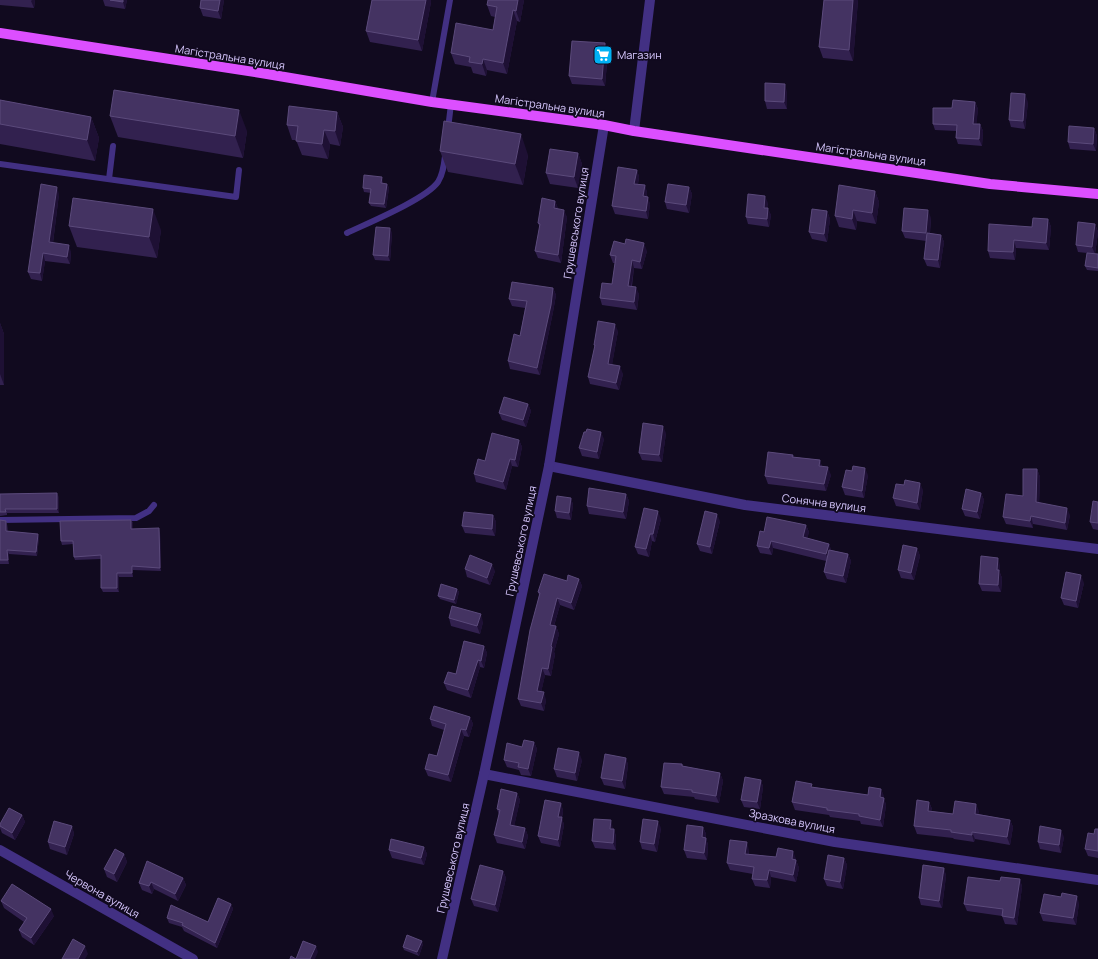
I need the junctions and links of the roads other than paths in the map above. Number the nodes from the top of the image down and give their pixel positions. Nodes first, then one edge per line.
1 (450, 0) edge
2 (650, 0) edge
3 (0, 33) edge
4 (432, 102) junction
5 (451, 104) junction
6 (604, 125) junction
7 (634, 131) junction
8 (448, 133) edge
9 (113, 146) dead end
10 (446, 148) edge
11 (0, 164) edge
12 (239, 170) dead end
13 (109, 179) junction
14 (1098, 194) edge
15 (347, 233) dead end
16 (549, 466) junction
17 (154, 505) dead end
18 (0, 520) edge
19 (1098, 549) edge
20 (484, 774) junction
21 (0, 850) edge
22 (1098, 880) edge
23 (193, 959) edge
24 (442, 959) edge

1 - 4 lane
2 - 7 street
3 - 4 main road, Магістральна вулиця
4 - 5 main road, Магістральна вулиця
5 - 6 main road, Магістральна вулиця
5 - 8 lane
6 - 7 main road, Магістральна вулиця
6 - 16 street, Грушевського вулиця
7 - 14 main road, Магістральна вулиця
9 - 13 lane
10 - 15 lane
11 - 13 lane
12 - 13 lane
16 - 19 street, Сонячна вулиця
16 - 20 street, Грушевського вулиця
17 - 18 lane
20 - 22 street, Зразкова вулиця
20 - 24 street, Грушевського вулиця
21 - 23 street, Червона вулиця

